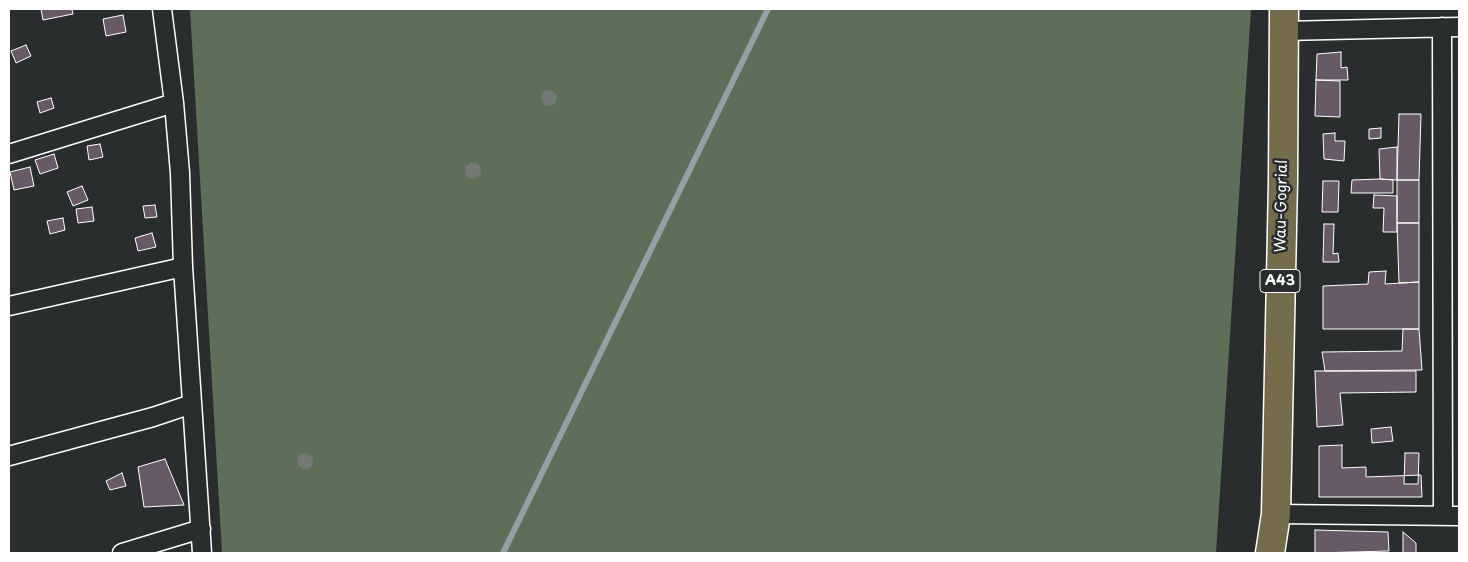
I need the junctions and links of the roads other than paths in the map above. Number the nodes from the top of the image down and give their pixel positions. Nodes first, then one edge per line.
1 (162, 9) edge
2 (1284, 20) edge
3 (1451, 27) edge
4 (174, 103) junction
5 (9, 154) edge
6 (183, 267) junction
7 (9, 306) edge
8 (192, 404) junction
9 (9, 456) edge
10 (1276, 514) junction
11 (1451, 515) edge
12 (200, 529) junction
13 (122, 553) edge
14 (202, 553) edge
15 (1270, 553) edge

1 - 4 street
2 - 3 street
2 - 10 main road, Wau-Gogrial / A43
3 - 11 street
4 - 5 street
4 - 6 street
6 - 7 street
6 - 8 street
8 - 9 street
8 - 12 street
10 - 11 street
10 - 15 main road, Wau-Gogrial / A43
12 - 13 street
12 - 14 street

